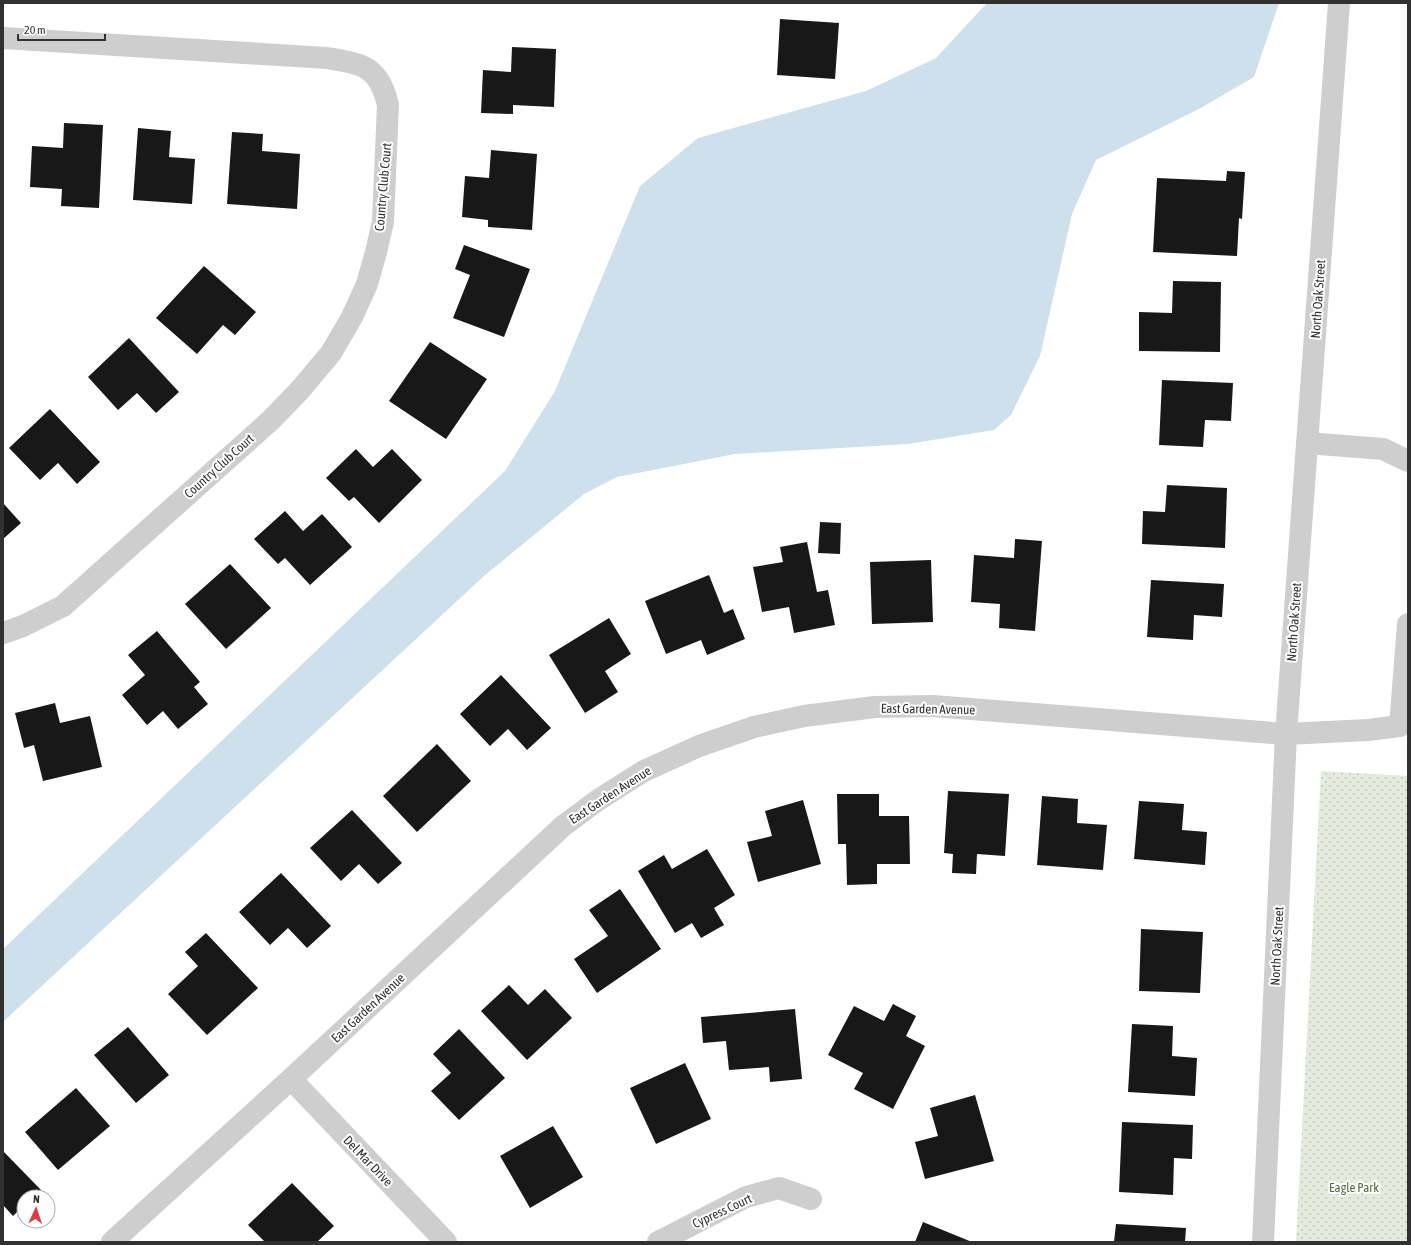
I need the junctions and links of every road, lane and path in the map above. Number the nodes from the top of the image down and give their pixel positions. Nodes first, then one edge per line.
1 (1339, 3) edge
2 (3, 38) edge
3 (1307, 443) junction
4 (1408, 461) edge
5 (1408, 624) edge
6 (3, 632) edge
7 (1286, 734) junction
8 (291, 1079) junction
9 (811, 1199) dead end
10 (112, 1242) edge
11 (446, 1242) edge
12 (658, 1242) edge
13 (1263, 1242) edge

1 - 3 street, North Oak Street
2 - 6 street, Country Club Court
3 - 4 street
3 - 7 street, North Oak Street
5 - 7 street, East Garden Avenue
7 - 8 street, East Garden Avenue
7 - 13 street, North Oak Street
8 - 10 street, East Garden Avenue
8 - 11 street, Del Mar Drive
9 - 12 street, Cypress Court

